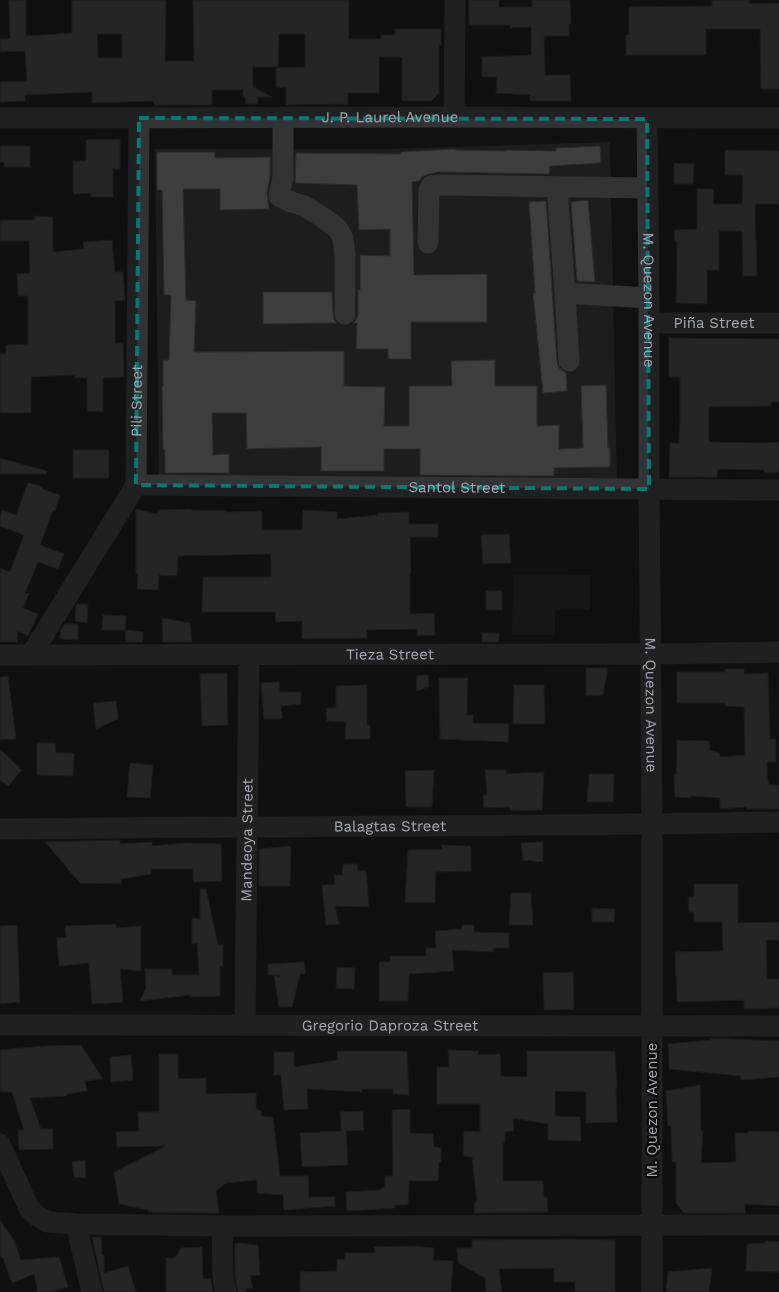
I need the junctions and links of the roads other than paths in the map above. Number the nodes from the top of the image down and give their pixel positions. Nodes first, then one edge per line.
1 (455, 0) edge
2 (454, 117) junction
3 (0, 118) edge
4 (138, 118) junction
5 (283, 118) junction
6 (779, 118) edge
7 (647, 119) junction
8 (557, 187) junction
9 (647, 188) junction
10 (428, 243) dead end
11 (565, 293) junction
12 (649, 298) junction
13 (346, 314) dead end
14 (649, 323) junction
15 (779, 323) edge
16 (569, 361) dead end
17 (136, 485) junction
18 (649, 489) junction
19 (779, 490) edge
20 (779, 652) edge
21 (31, 654) junction
22 (249, 654) junction
23 (651, 654) junction
24 (0, 655) edge
25 (779, 822) edge
26 (652, 824) junction
27 (248, 826) junction
28 (0, 829) edge
29 (0, 1025) edge
30 (245, 1025) junction
31 (652, 1026) junction
32 (779, 1026) edge
33 (0, 1144) edge
34 (76, 1224) junction
35 (651, 1225) junction
36 (779, 1225) edge
37 (222, 1226) junction
38 (92, 1292) edge
39 (226, 1292) edge
40 (652, 1292) edge

1 - 2 street
2 - 5 street, J. P. Laurel Avenue
2 - 7 street, J. P. Laurel Avenue
3 - 4 street, J. P. Laurel Avenue
4 - 5 street, J. P. Laurel Avenue
4 - 17 street, Pili Street
5 - 13 street
6 - 7 street, J. P. Laurel Avenue
7 - 9 street, M. Quezon Avenue
8 - 9 street
8 - 10 street
8 - 11 street
9 - 12 street, M. Quezon Avenue
11 - 12 street
11 - 16 street
12 - 14 street, M. Quezon Avenue
14 - 15 street, Piña Street
14 - 18 street, M. Quezon Avenue
17 - 18 street, Santol Street
17 - 21 street
18 - 19 street, Santol Street
18 - 23 street, M. Quezon Avenue
20 - 23 street, Tieza Street
21 - 22 street, Tieza Street
21 - 24 street, Tieza Street
22 - 23 street, Tieza Street
22 - 27 street, Mandeoya Street
23 - 26 street, M. Quezon Avenue
25 - 26 street, Balagtas Street
26 - 27 street, Balagtas Street
26 - 31 street, M. Quezon Avenue
27 - 28 street, Balagtas Street
27 - 30 street, Mandeoya Street
29 - 30 street, Gregorio Daproza Street
30 - 31 street, Gregorio Daproza Street
31 - 32 street, Gregorio Daproza Street
31 - 35 street, M. Quezon Avenue
33 - 34 street
34 - 37 street
34 - 38 street
35 - 36 street
35 - 37 street
35 - 40 street, M. Quezon Avenue
37 - 39 street

